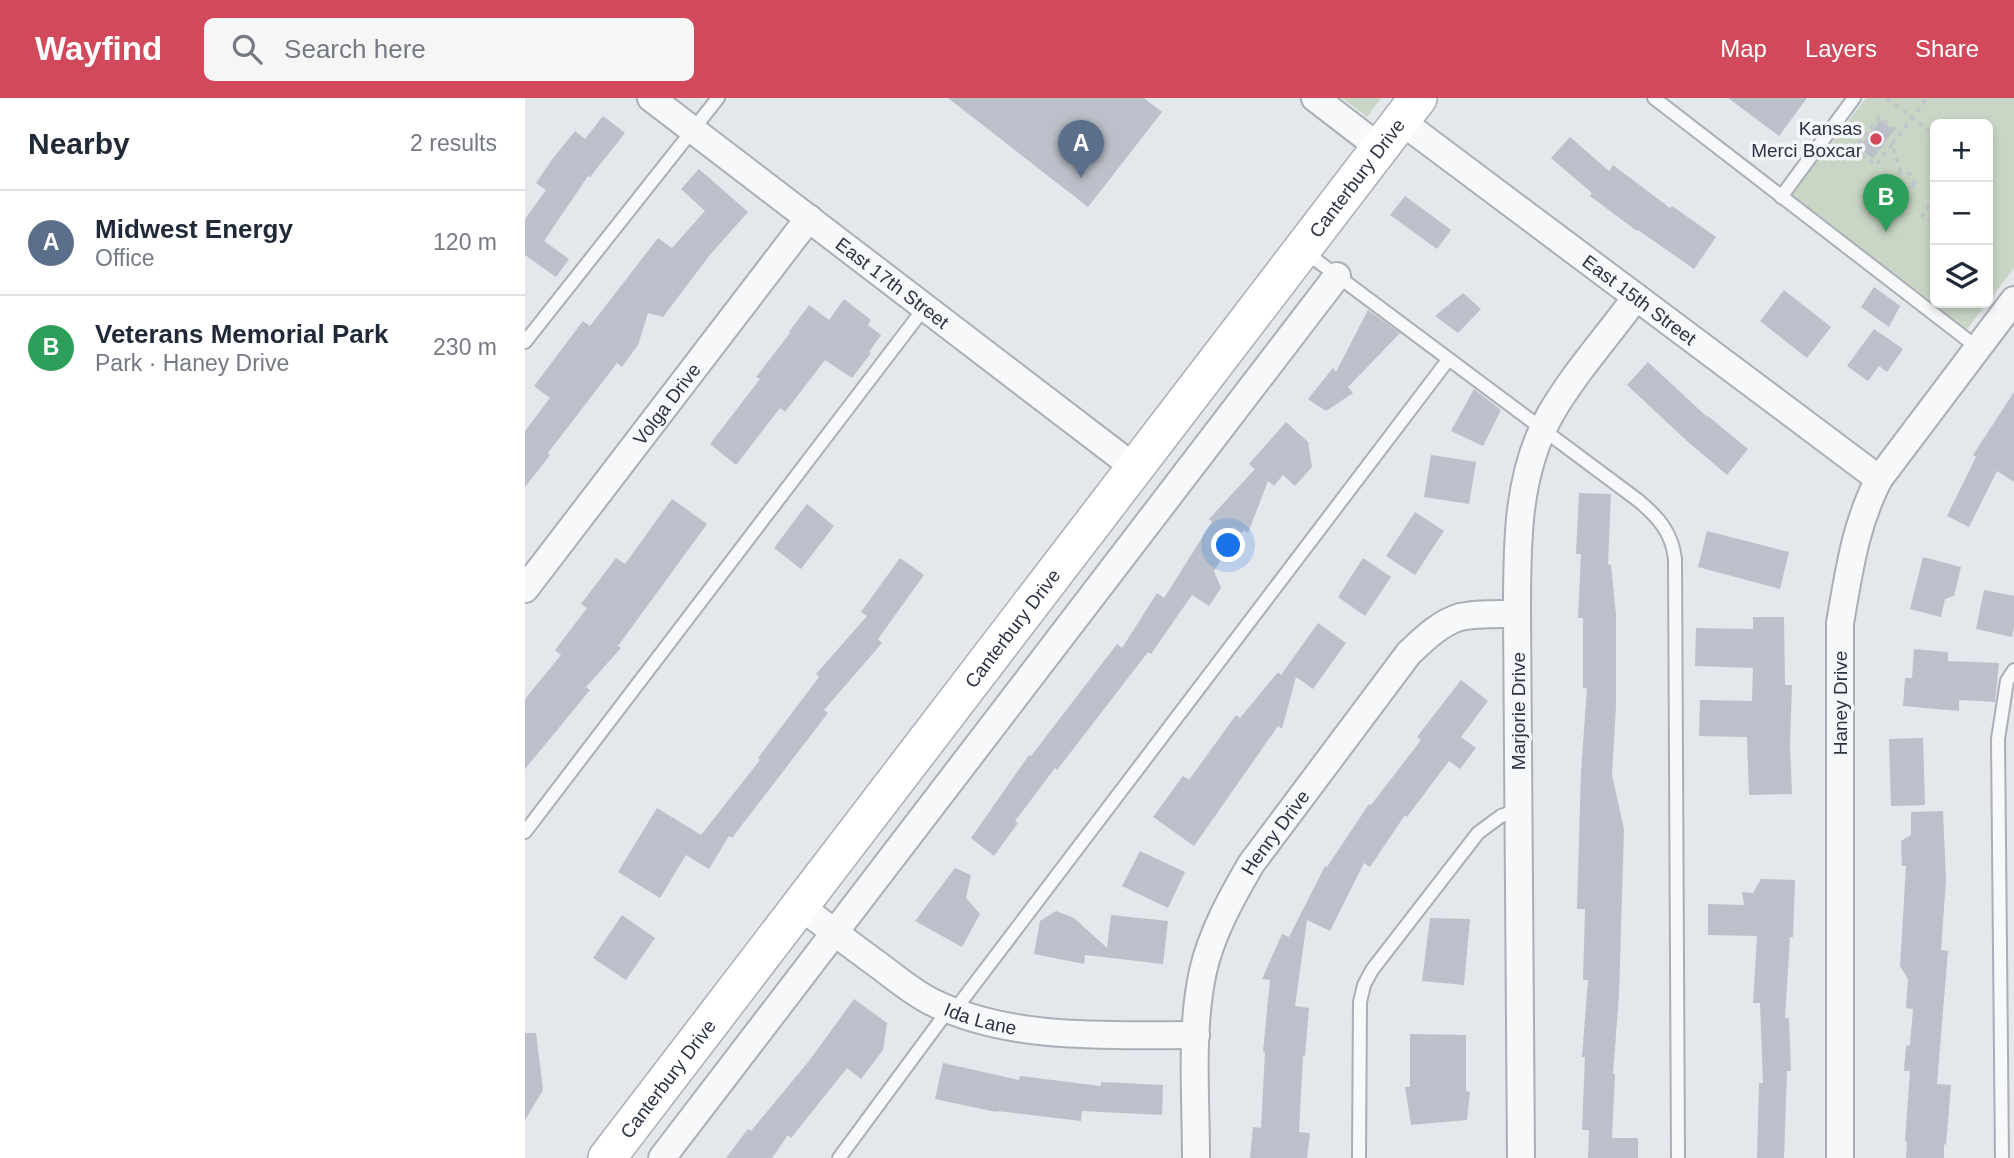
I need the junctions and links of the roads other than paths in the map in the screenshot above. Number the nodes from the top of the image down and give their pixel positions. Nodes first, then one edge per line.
1 (651, 98) edge
2 (717, 98) edge
3 (1315, 98) edge
4 (1654, 98) edge
5 (1854, 98) edge
6 (1399, 122) edge
7 (693, 130) junction
8 (1781, 197) junction
9 (809, 218) junction
10 (1302, 250) junction
11 (1337, 276) junction
12 (1636, 298) junction
13 (2014, 300) edge
14 (925, 307) junction
15 (525, 342) edge
16 (1978, 348) junction
17 (1448, 360) junction
18 (1543, 430) junction
19 (1135, 468) junction
20 (1879, 479) junction
21 (525, 589) edge
22 (1517, 614) junction
23 (2014, 670) edge
24 (1518, 810) junction
25 (525, 832) edge
26 (800, 906) junction
27 (835, 932) junction
28 (952, 1010) junction
29 (1196, 1035) junction
30 (607, 1158) edge
31 (662, 1158) edge
32 (839, 1158) edge
33 (1196, 1158) edge
34 (1359, 1158) edge
35 (1521, 1158) edge
36 (1678, 1158) edge
37 (1840, 1158) edge
38 (2002, 1158) edge

1 - 7 street, East 17th Street
2 - 7 lane
3 - 6 street, East 15th Street
4 - 8 lane
5 - 8 lane
6 - 10 main road, Canterbury Drive
6 - 12 street, East 15th Street
7 - 9 street, East 17th Street
7 - 15 lane
8 - 16 lane
9 - 14 street, East 17th Street
9 - 21 street, Volga Drive
10 - 11 lane
10 - 19 main road, Canterbury Drive
11 - 17 lane
11 - 27 street
12 - 18 street, Marjorie Drive
12 - 20 street, East 15th Street
13 - 16 street, Haney Drive
14 - 19 street, East 17th Street
14 - 25 lane
16 - 20 street, Haney Drive
17 - 18 lane
17 - 28 lane
18 - 22 street, Marjorie Drive
18 - 36 lane
19 - 26 main road, Canterbury Drive
20 - 37 street, Haney Drive
22 - 24 street, Marjorie Drive
22 - 29 street, Henry Drive
23 - 38 lane
24 - 34 lane
24 - 35 street, Marjorie Drive
26 - 27 street, Ida Lane
26 - 30 main road, Canterbury Drive
27 - 28 street, Ida Lane
27 - 31 street
28 - 29 street, Ida Lane
28 - 32 lane
29 - 33 street, Henry Drive

